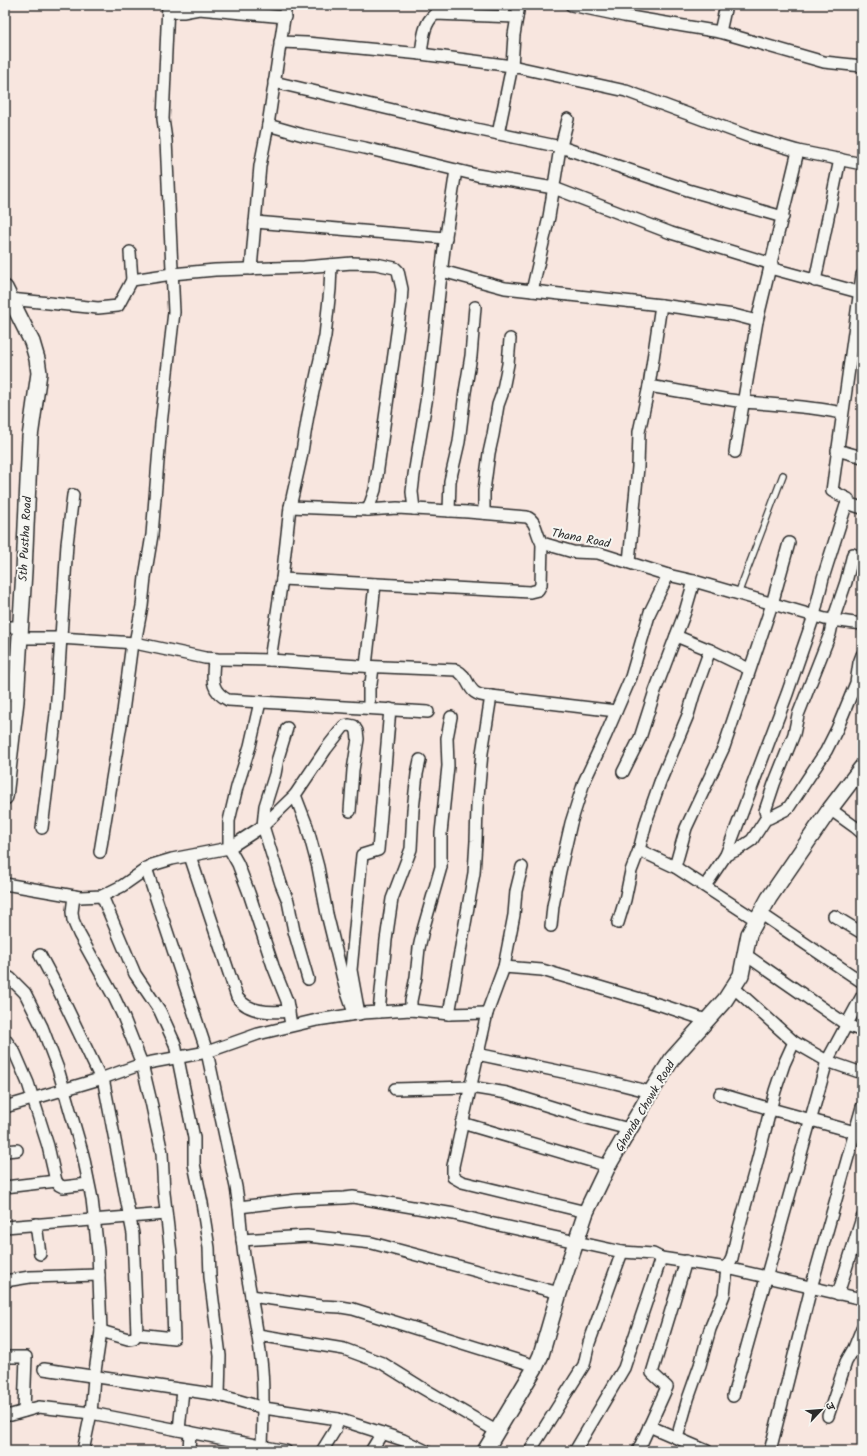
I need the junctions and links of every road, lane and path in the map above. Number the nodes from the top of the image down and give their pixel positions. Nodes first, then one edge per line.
1 (286, 5) edge
2 (519, 5) edge
3 (571, 5) edge
4 (726, 5) edge
5 (168, 8) edge
6 (285, 17) junction
7 (517, 17) junction
8 (720, 32) junction
9 (280, 42) junction
10 (421, 54) junction
11 (512, 66) junction
12 (862, 66) edge
13 (274, 82) junction
14 (568, 119) dead end
15 (268, 125) junction
16 (498, 134) junction
17 (560, 147) junction
18 (798, 151) junction
19 (840, 159) junction
20 (862, 164) edge
21 (456, 170) junction
22 (554, 188) junction
23 (783, 217) junction
24 (255, 222) junction
25 (446, 238) junction
26 (130, 252) dead end
27 (331, 264) junction
28 (771, 266) junction
29 (251, 270) junction
30 (442, 271) junction
31 (172, 274) junction
32 (862, 274) edge
33 (132, 280) junction
34 (815, 281) junction
35 (532, 291) junction
36 (861, 293) edge
37 (7, 296) edge
38 (660, 305) junction
39 (475, 307) dead end
40 (757, 322) junction
41 (510, 339) dead end
42 (649, 386) junction
43 (744, 402) junction
44 (842, 413) junction
45 (837, 450) junction
46 (735, 452) dead end
47 (862, 457) edge
48 (783, 475) dead end
49 (73, 496) dead end
50 (847, 503) junction
51 (290, 507) junction
52 (862, 508) edge
53 (414, 509) junction
54 (368, 510) junction
55 (449, 511) junction
56 (484, 513) junction
57 (542, 543) junction
58 (788, 543) dead end
59 (853, 554) dead end
60 (629, 562) junction
61 (668, 575) junction
62 (282, 579) junction
63 (694, 581) junction
64 (375, 584) junction
65 (738, 594) junction
66 (772, 604) junction
67 (814, 616) junction
68 (833, 620) junction
69 (862, 624) edge
70 (5, 627) edge
71 (20, 633) junction
72 (676, 636) junction
73 (60, 638) junction
74 (134, 643) junction
75 (710, 650) junction
76 (862, 655) edge
77 (214, 659) junction
78 (270, 660) junction
79 (369, 666) junction
80 (749, 669) junction
81 (491, 696) junction
82 (10, 701) edge
83 (260, 702) junction
84 (368, 708) junction
85 (390, 709) junction
86 (616, 711) junction
87 (428, 712) dead end
88 (451, 717) dead end
89 (287, 728) dead end
90 (420, 760) dead end
91 (862, 767) edge
92 (623, 772) dead end
93 (295, 795) junction
94 (5, 798) edge
95 (830, 808) junction
96 (350, 811) dead end
97 (767, 817) junction
98 (263, 826) junction
99 (42, 828) dead end
100 (862, 833) edge
101 (229, 848) junction
102 (639, 850) junction
103 (100, 852) dead end
104 (726, 855) junction
105 (190, 856) junction
106 (522, 866) dead end
107 (675, 866) junction
108 (146, 868) junction
109 (5, 884) edge
110 (705, 886) junction
111 (74, 896) junction
112 (102, 896) junction
113 (758, 916) junction
114 (834, 916) dead end
115 (618, 923) dead end
116 (551, 926) dead end
117 (862, 933) edge
118 (40, 955) dead end
119 (746, 955) junction
120 (504, 967) junction
121 (308, 979) dead end
122 (862, 982) edge
123 (5, 984) edge
124 (733, 987) junction
125 (862, 996) edge
126 (411, 1010) junction
127 (289, 1011) junction
128 (379, 1012) junction
129 (487, 1013) junction
130 (357, 1014) junction
131 (449, 1014) junction
132 (706, 1020) junction
133 (291, 1025) junction
134 (846, 1025) junction
135 (862, 1031) edge
136 (5, 1039) edge
137 (794, 1042) junction
138 (207, 1052) junction
139 (477, 1054) junction
140 (178, 1058) junction
141 (827, 1061) junction
142 (142, 1064) junction
143 (862, 1073) edge
144 (102, 1078) junction
145 (470, 1087) junction
146 (64, 1089) junction
147 (395, 1089) dead end
148 (651, 1092) junction
149 (720, 1094) dead end
150 (32, 1099) junction
151 (5, 1107) edge
152 (862, 1107) edge
153 (771, 1109) junction
154 (810, 1120) junction
155 (462, 1124) junction
156 (629, 1129) junction
157 (855, 1132) junction
158 (17, 1150) dead end
159 (5, 1151) edge
160 (608, 1166) junction
161 (56, 1181) junction
162 (88, 1184) junction
163 (5, 1187) edge
164 (239, 1207) junction
165 (586, 1212) junction
166 (166, 1214) junction
167 (129, 1216) junction
168 (862, 1218) edge
169 (94, 1219) junction
170 (36, 1224) junction
171 (5, 1227) edge
172 (242, 1240) junction
173 (576, 1241) junction
174 (622, 1252) junction
175 (40, 1254) dead end
176 (661, 1258) junction
177 (686, 1261) junction
178 (727, 1268) junction
179 (99, 1275) junction
180 (767, 1276) junction
181 (5, 1281) edge
182 (811, 1288) junction
183 (559, 1293) junction
184 (838, 1294) junction
185 (251, 1296) junction
186 (862, 1299) edge
187 (862, 1328) edge
188 (101, 1331) junction
189 (137, 1334) junction
190 (258, 1335) junction
191 (5, 1357) edge
192 (536, 1366) junction
193 (44, 1369) dead end
194 (94, 1378) junction
195 (184, 1390) junction
196 (219, 1395) junction
197 (733, 1396) dead end
198 (264, 1408) junction
199 (24, 1411) junction
200 (91, 1413) junction
201 (5, 1415) edge
202 (828, 1416) dead end
203 (338, 1419) junction
204 (649, 1426) junction
205 (185, 1431) junction
206 (496, 1431) junction
207 (382, 1433) junction
208 (677, 1438) junction
209 (262, 1446) junction
210 (83, 1451) edge
211 (189, 1451) edge
212 (286, 1451) edge
213 (322, 1451) edge
214 (371, 1451) edge
215 (426, 1451) edge
216 (485, 1451) edge
217 (530, 1451) edge
218 (575, 1451) edge
219 (638, 1451) edge
220 (707, 1451) edge
221 (770, 1451) edge

1 - 6 street
2 - 7 street
3 - 8 street
4 - 8 street
5 - 6 street
5 - 31 street
6 - 9 street
7 - 10 street
7 - 11 street
8 - 12 street
9 - 10 street
9 - 13 street
10 - 11 street
11 - 16 street
11 - 18 street
13 - 15 street
13 - 16 street
14 - 17 street
15 - 21 street
15 - 24 street
16 - 17 street
17 - 22 street
17 - 23 street
18 - 19 street
18 - 23 street
19 - 20 street
19 - 34 street
21 - 22 street
21 - 25 street
22 - 28 street
22 - 35 street
23 - 28 street
24 - 25 street
24 - 29 street
25 - 30 street
26 - 33 street
27 - 29 street
27 - 51 street
27 - 54 street
28 - 34 street
28 - 40 street
29 - 31 street
30 - 35 street
30 - 53 street
31 - 33 street
31 - 74 street
32 - 36 street
33 - 37 street
34 - 36 street
35 - 38 street
36 - 44 street
37 - 71 street, 5th Pustha Road
38 - 40 street
38 - 42 street
39 - 55 street
40 - 43 street
41 - 56 street
42 - 43 street
42 - 60 street
43 - 44 street
43 - 46 street
44 - 45 street
45 - 47 street
45 - 50 street
48 - 65 lane
49 - 73 street
50 - 52 street
50 - 67 street
51 - 54 street
51 - 62 street
53 - 54 street
53 - 55 street
55 - 56 street
56 - 57 street
57 - 60 street, Thana Road
57 - 64 street, Thana Road
58 - 66 street
59 - 68 street
60 - 61 street, Thana Road
61 - 63 street, Thana Road
61 - 86 street
62 - 64 street, Thana Road
62 - 78 street
63 - 65 street, Thana Road
63 - 72 street
64 - 79 street
65 - 66 street, Thana Road
66 - 67 street, Thana Road
66 - 80 street
67 - 68 street, Thana Road
67 - 104 street
68 - 69 street, Thana Road
68 - 97 street
70 - 71 street
71 - 73 street
71 - 82 street, 5th Pustha Road
72 - 75 street
72 - 92 street
73 - 74 street
73 - 99 street
74 - 77 street
74 - 103 street
75 - 80 street
75 - 102 street
76 - 97 street
77 - 78 street
77 - 83 street
78 - 79 street
79 - 81 street
79 - 84 street
80 - 107 street
81 - 86 street
81 - 131 street
82 - 94 street, 5th Pustha Road
83 - 84 street
83 - 101 street
84 - 85 street
85 - 87 street
85 - 130 street
86 - 116 street
88 - 126 street
89 - 98 street
90 - 128 street
91 - 95 street, Ghonda Chowk Road
93 - 96 street
93 - 98 street
93 - 130 street
95 - 100 street
95 - 113 street, Ghonda Chowk Road
97 - 104 street
98 - 101 street
98 - 121 street
101 - 105 street
101 - 127 street
102 - 107 street
102 - 115 street
104 - 110 street
105 - 108 street
105 - 127 street
106 - 120 street
107 - 110 street
108 - 112 street
108 - 138 street
109 - 111 street
110 - 113 street
111 - 112 street
111 - 142 street
112 - 140 street
113 - 119 street, Ghonda Chowk Road
113 - 122 street
114 - 117 street
118 - 144 street
119 - 124 street, Ghonda Chowk Road
119 - 134 street
120 - 129 street
120 - 132 street
123 - 146 street
124 - 132 street, Ghonda Chowk Road
124 - 137 street
125 - 134 street
126 - 128 street
126 - 131 street
127 - 133 street
128 - 130 street
129 - 131 street
129 - 139 street
130 - 133 street
132 - 148 street, Ghonda Chowk Road
133 - 138 street
134 - 135 street
134 - 141 street
136 - 150 street
137 - 141 street
137 - 153 street
138 - 140 street
138 - 164 street
139 - 145 street
139 - 148 street
140 - 142 street
140 - 196 street
141 - 143 street
141 - 154 street
142 - 144 street
142 - 166 street
144 - 146 street
144 - 167 street
145 - 147 street
145 - 155 street
145 - 156 street
146 - 150 street
146 - 162 street
148 - 156 street, Ghonda Chowk Road
149 - 153 street
150 - 151 street
150 - 161 street
152 - 157 street
153 - 154 street
153 - 178 street
154 - 157 street
154 - 180 street
155 - 160 street
155 - 165 street
156 - 160 street, Ghonda Chowk Road
157 - 182 street
158 - 159 street
160 - 165 street, Ghonda Chowk Road
161 - 162 street
161 - 163 street
162 - 169 street
164 - 172 street
164 - 173 street
165 - 173 street, Ghonda Chowk Road
166 - 167 street
166 - 189 street
167 - 169 street
167 - 189 street
168 - 184 street
169 - 170 street
169 - 179 street
170 - 171 street
170 - 175 street
172 - 183 street
172 - 185 street
173 - 174 street
173 - 183 street, Ghonda Chowk Road
174 - 176 street
174 - 217 street
176 - 177 street
176 - 218 street
177 - 178 street
177 - 204 street
178 - 180 street
178 - 208 street
179 - 181 street
179 - 188 street
180 - 182 street
180 - 197 street
182 - 184 street
182 - 221 street
183 - 192 street, Ghonda Chowk Road
184 - 186 street
185 - 190 street
185 - 192 street
187 - 202 street
188 - 189 street
188 - 194 street
190 - 198 street
190 - 206 street
191 - 199 street
192 - 206 street, Ghonda Chowk Road
193 - 194 street
194 - 195 street
194 - 200 street
195 - 196 street
195 - 205 street
196 - 198 street
198 - 203 street
198 - 209 street
199 - 200 street
199 - 201 street
200 - 205 street
200 - 210 street
203 - 207 street
203 - 213 street
204 - 208 street
204 - 219 street
205 - 209 street
205 - 211 street
206 - 216 street, Ghonda Chowk Road
207 - 214 street
207 - 215 street
208 - 220 street
209 - 212 street

